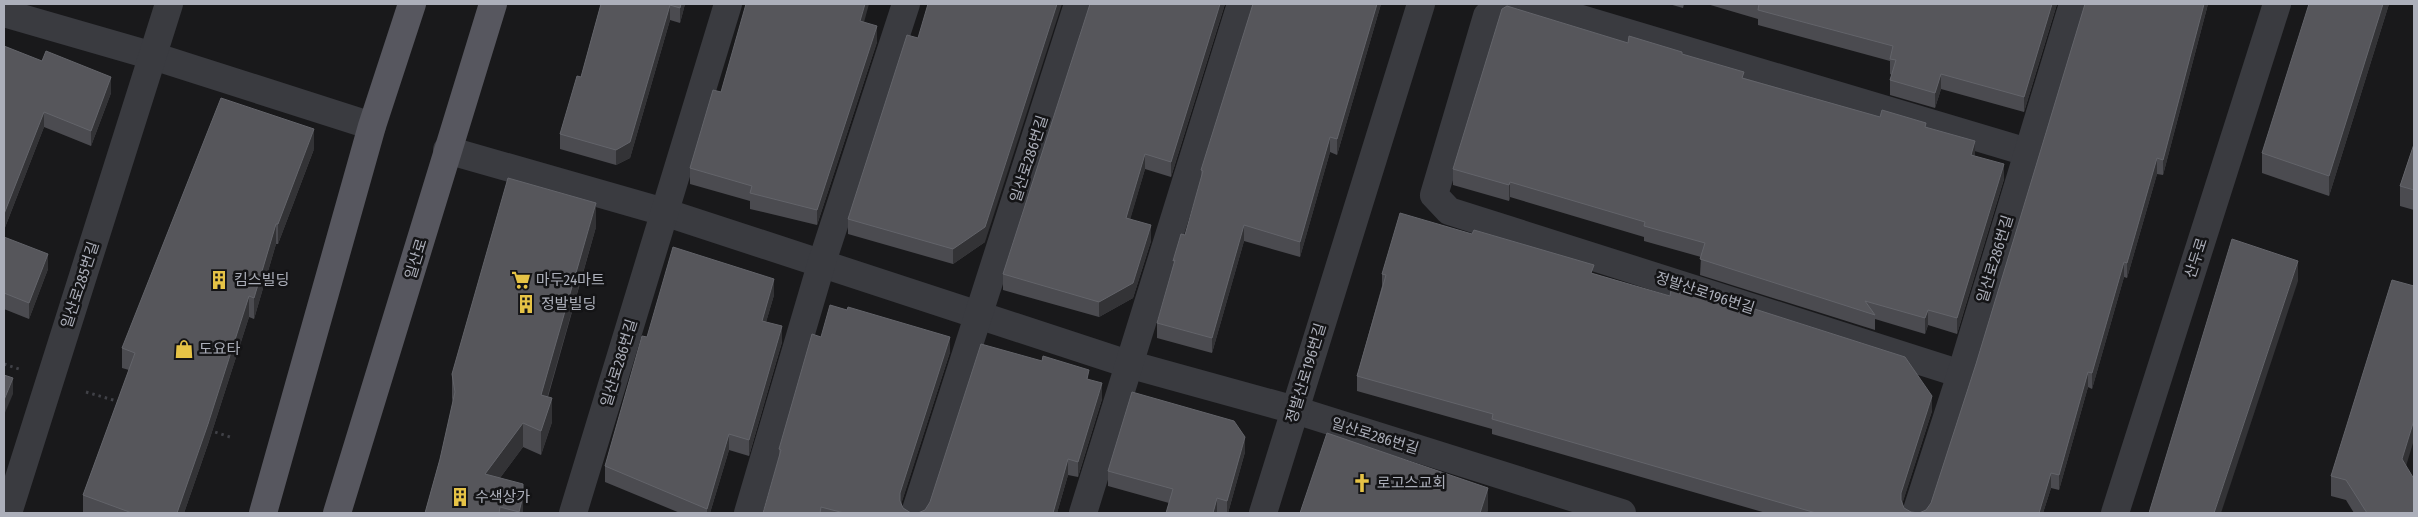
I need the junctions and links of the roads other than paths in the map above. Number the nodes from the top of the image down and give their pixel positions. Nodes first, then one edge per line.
1 (169, 4) edge
2 (412, 4) edge
3 (493, 4) edge
4 (728, 4) edge
5 (906, 4) edge
6 (1078, 4) edge
7 (1241, 4) edge
8 (1421, 4) edge
9 (1505, 4) edge
10 (1531, 4) edge
11 (2073, 4) edge
12 (2277, 4) edge
13 (4, 13) edge
14 (153, 56) junction
15 (372, 126) junction
16 (447, 150) junction
17 (2027, 152) junction
18 (664, 212) junction
19 (821, 265) junction
20 (979, 314) junction
21 (1128, 364) junction
22 (1961, 374) junction
23 (1295, 410) junction
24 (8, 513) edge
25 (262, 513) edge
26 (337, 513) edge
27 (573, 513) edge
28 (748, 513) edge
29 (915, 513) edge
30 (1083, 513) edge
31 (1263, 513) edge
32 (1622, 513) edge
33 (1916, 513) edge
34 (2114, 513) edge

1 - 14 street, 일산로285번길
2 - 15 main road
3 - 16 main road, 일산로
4 - 18 street, 일산로286번길
5 - 19 street
6 - 20 street, 일산로286번길
7 - 21 street
8 - 23 street, 정발산로196번길
9 - 22 street, 정발산로196번길
10 - 17 street
11 - 17 street, 일산로286번길
12 - 34 street, 산두로
13 - 14 street
14 - 15 street
14 - 24 street, 일산로285번길
15 - 25 main road
16 - 18 street, 일산로286번길
16 - 26 main road, 일산로
17 - 22 street, 일산로286번길
18 - 19 street, 일산로286번길
18 - 27 street, 일산로286번길
19 - 20 street, 일산로286번길
19 - 28 street
20 - 21 street, 일산로286번길
20 - 29 street, 일산로286번길
21 - 23 street, 일산로286번길
21 - 30 street
22 - 33 street, 일산로286번길
23 - 31 street, 정발산로196번길
23 - 32 street, 일산로286번길

